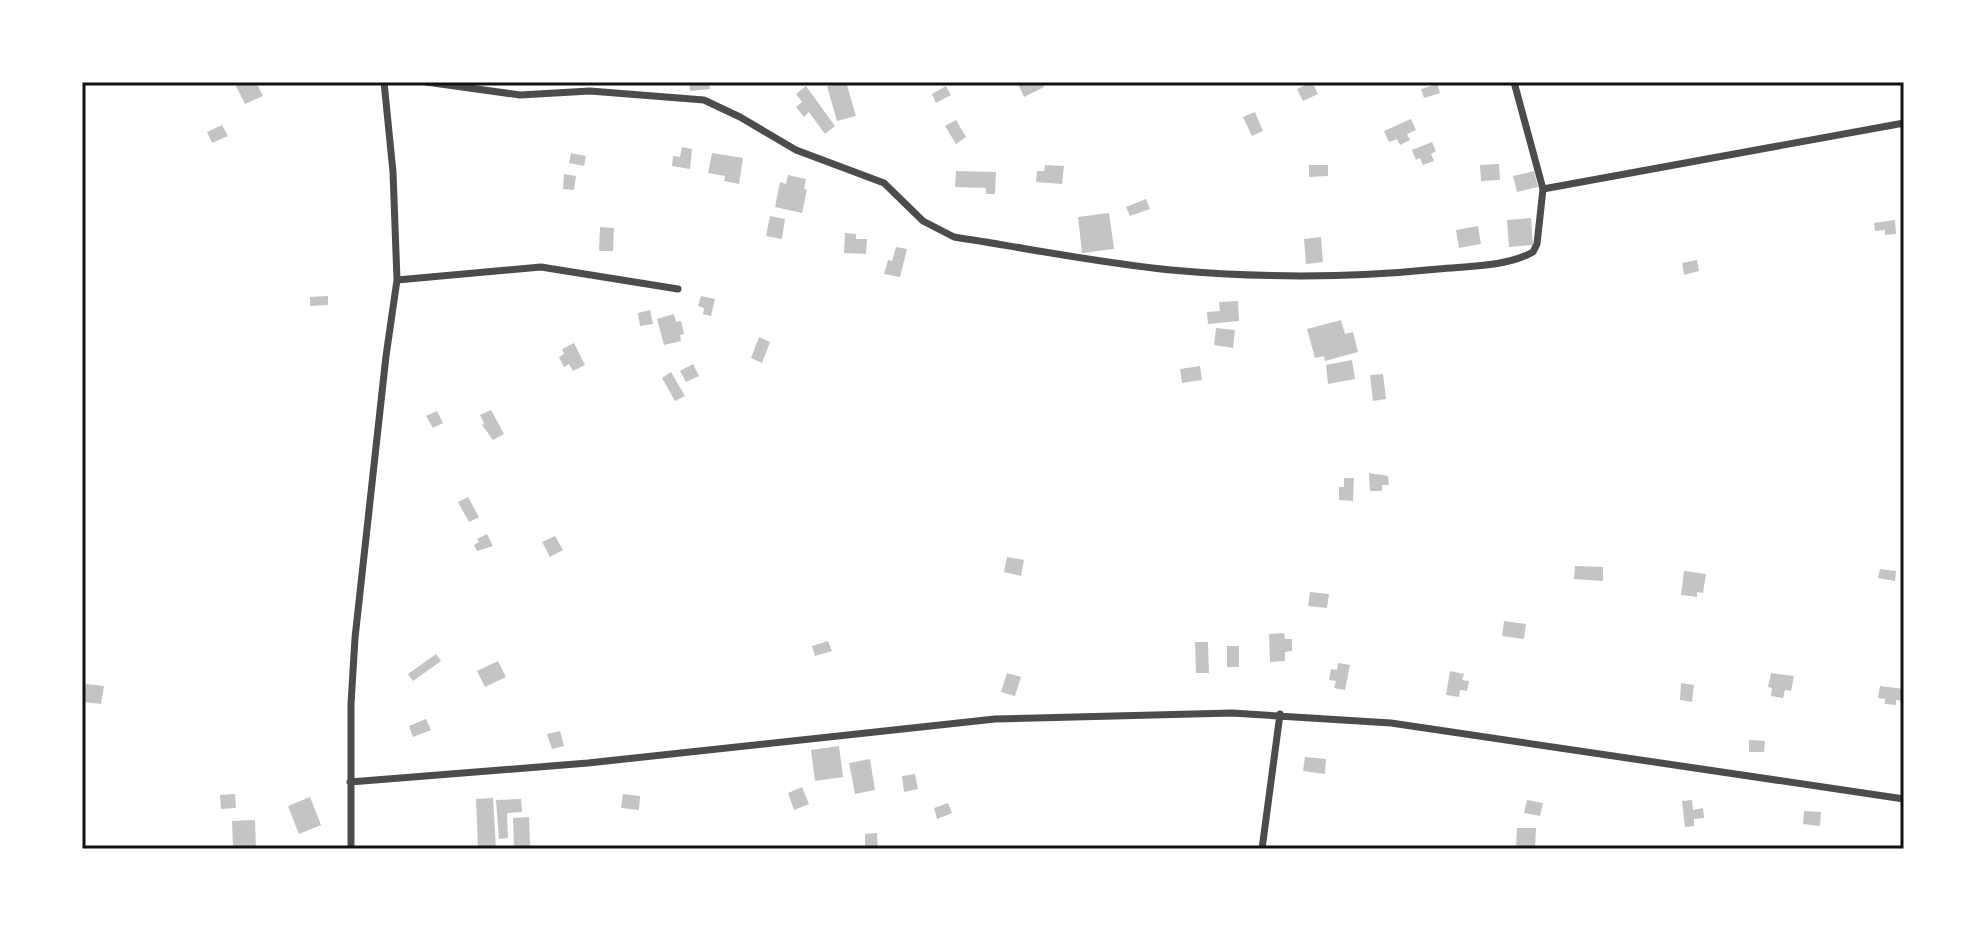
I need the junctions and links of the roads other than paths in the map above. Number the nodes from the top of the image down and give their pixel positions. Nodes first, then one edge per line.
1 (384, 82) edge
2 (426, 82) edge
3 (1514, 82) edge
4 (1904, 123) edge
5 (1543, 189) junction
6 (397, 280) junction
7 (678, 289) dead end
8 (1280, 714) junction
9 (350, 782) junction
10 (1904, 799) edge
11 (351, 849) edge
12 (1262, 849) edge

1 - 6 street
2 - 5 street
3 - 5 street
4 - 5 street
6 - 7 street
6 - 9 street
8 - 9 street
8 - 10 street
8 - 12 street
9 - 11 street

